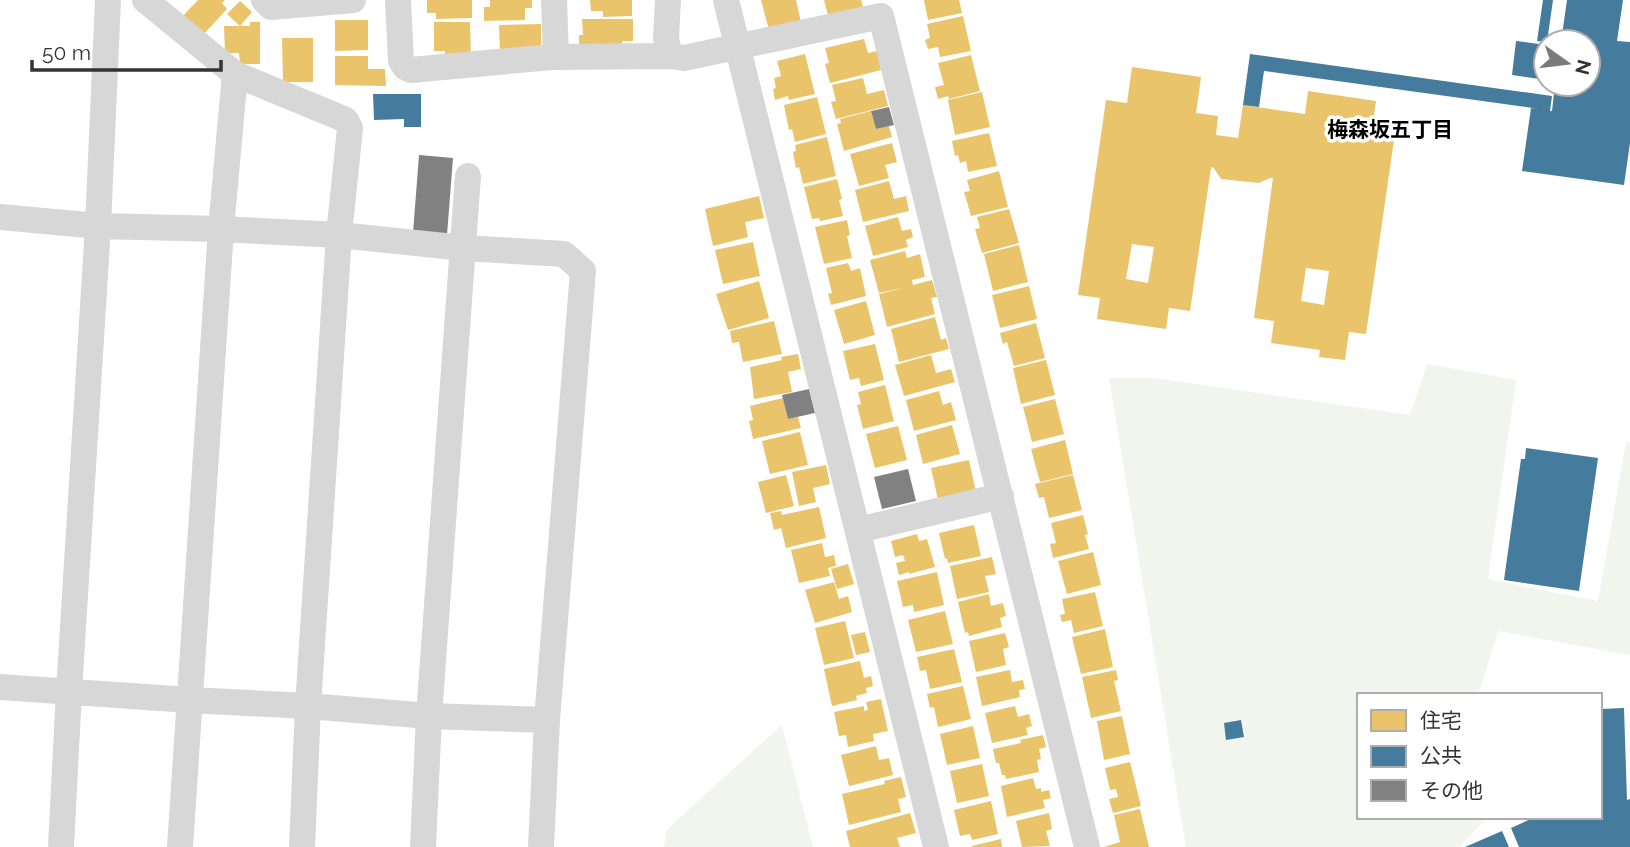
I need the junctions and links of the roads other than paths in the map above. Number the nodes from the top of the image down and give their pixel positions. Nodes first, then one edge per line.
1 (108, 0) edge
2 (145, 0) edge
3 (264, 0) edge
4 (352, 0) edge
5 (398, 0) edge
6 (554, 0) edge
7 (668, 0) edge
8 (726, 0) edge
9 (879, 8) edge
10 (736, 46) junction
11 (670, 56) junction
12 (556, 57) junction
13 (235, 74) junction
14 (468, 176) dead end
15 (0, 217) edge
16 (98, 226) junction
17 (221, 229) junction
18 (340, 235) junction
19 (464, 248) junction
20 (1001, 496) junction
21 (858, 530) junction
22 (0, 687) edge
23 (69, 691) junction
24 (189, 700) junction
25 (308, 706) junction
26 (429, 716) junction
27 (547, 720) junction
28 (61, 847) edge
29 (180, 847) edge
30 (302, 847) edge
31 (423, 847) edge
32 (541, 847) edge
33 (936, 847) edge
34 (1087, 847) edge

1 - 16 street
2 - 13 street
3 - 4 street
5 - 12 street
6 - 12 street
7 - 11 street
8 - 10 street
9 - 10 street
9 - 20 street
10 - 11 street
10 - 21 street
11 - 12 street
13 - 17 street
13 - 18 street
14 - 19 street
15 - 16 street
16 - 17 street
16 - 23 street
17 - 18 street
17 - 24 street
18 - 19 street
18 - 25 street
19 - 26 street
19 - 27 street
20 - 21 street
20 - 34 street
21 - 33 street
22 - 23 street
23 - 24 street
23 - 28 street
24 - 25 street
24 - 29 street
25 - 26 street
25 - 30 street
26 - 27 street
26 - 31 street
27 - 32 street

